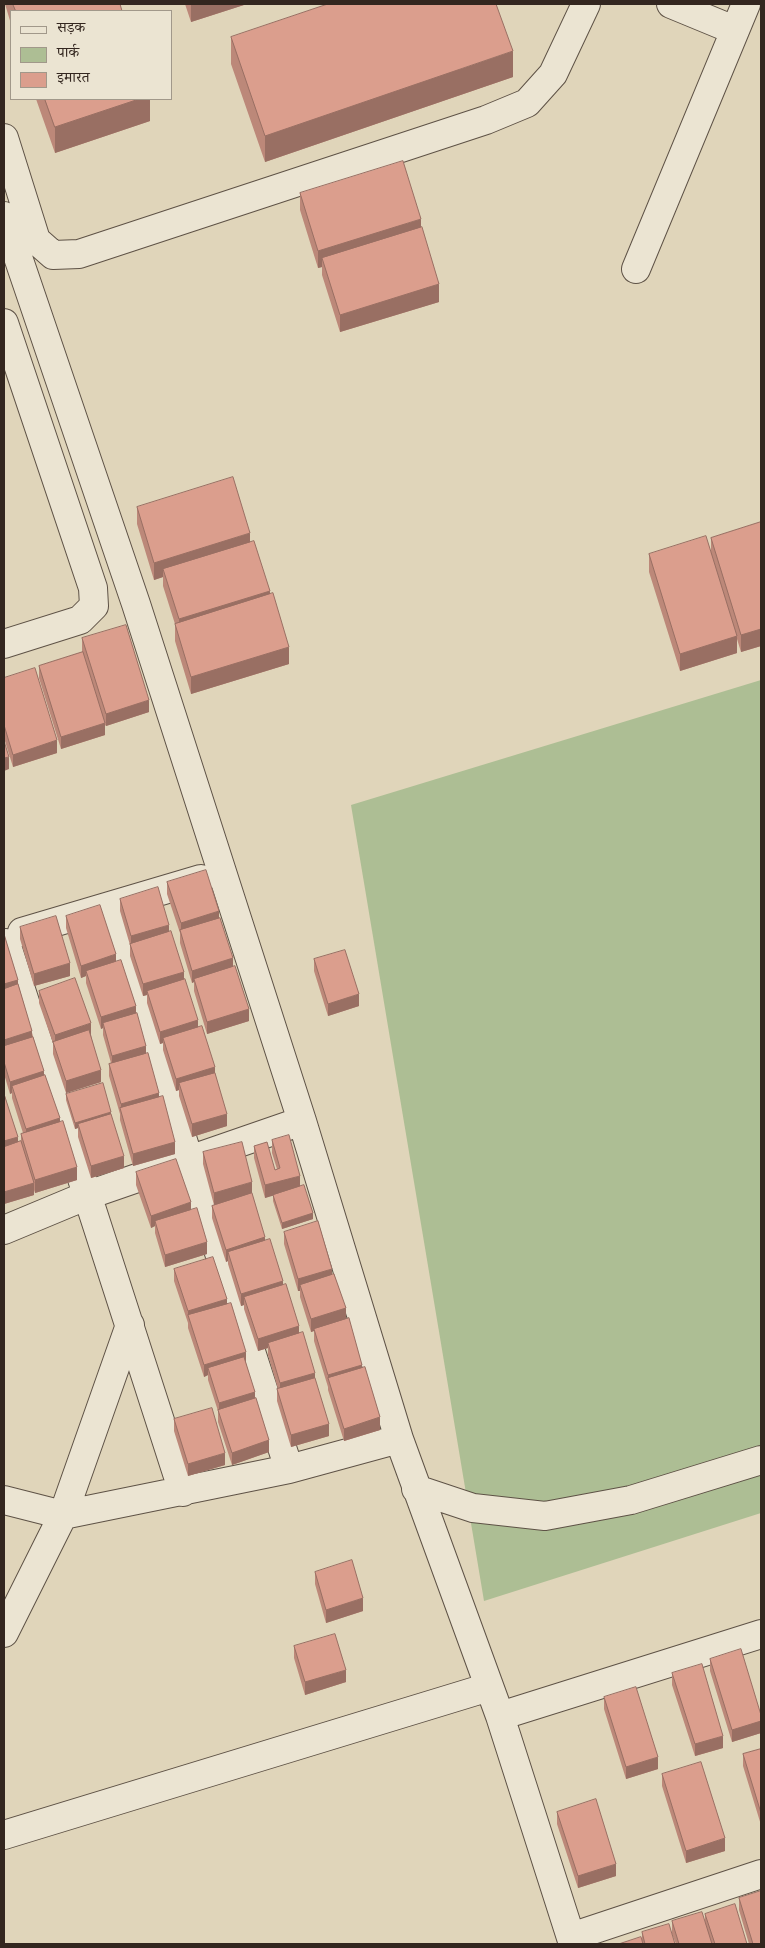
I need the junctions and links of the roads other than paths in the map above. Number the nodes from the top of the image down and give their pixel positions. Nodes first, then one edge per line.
1 (586, 4) edge
2 (671, 4) edge
3 (746, 4) edge
4 (734, 30) junction
5 (4, 138) edge
6 (4, 216) edge
7 (636, 270) dead end
8 (6, 338) edge
9 (4, 644) edge
10 (222, 872) junction
11 (110, 908) junction
12 (4, 937) edge
13 (302, 1121) junction
14 (189, 1160) junction
15 (88, 1195) junction
16 (4, 1230) edge
17 (130, 1325) junction
18 (399, 1439) junction
19 (761, 1460) edge
20 (289, 1469) junction
21 (416, 1489) junction
22 (184, 1492) junction
23 (4, 1500) edge
24 (63, 1515) junction
25 (4, 1633) edge
26 (761, 1634) edge
27 (489, 1687) junction
28 (500, 1716) junction
29 (4, 1835) edge
30 (761, 1874) edge
31 (572, 1940) edge

1 - 5 street
2 - 4 street
3 - 4 street
4 - 7 street
6 - 10 street
8 - 9 street
10 - 11 street
10 - 13 street
11 - 12 street
11 - 14 street
12 - 15 street
13 - 14 street
13 - 18 street
14 - 15 street
14 - 20 street
15 - 16 street
15 - 17 street
17 - 22 street
17 - 24 street
18 - 20 street
18 - 21 street
19 - 21 street
20 - 22 street
21 - 27 street
22 - 24 street
23 - 24 street
24 - 25 street
26 - 28 street
27 - 28 street
27 - 29 street
28 - 31 street
30 - 31 street

